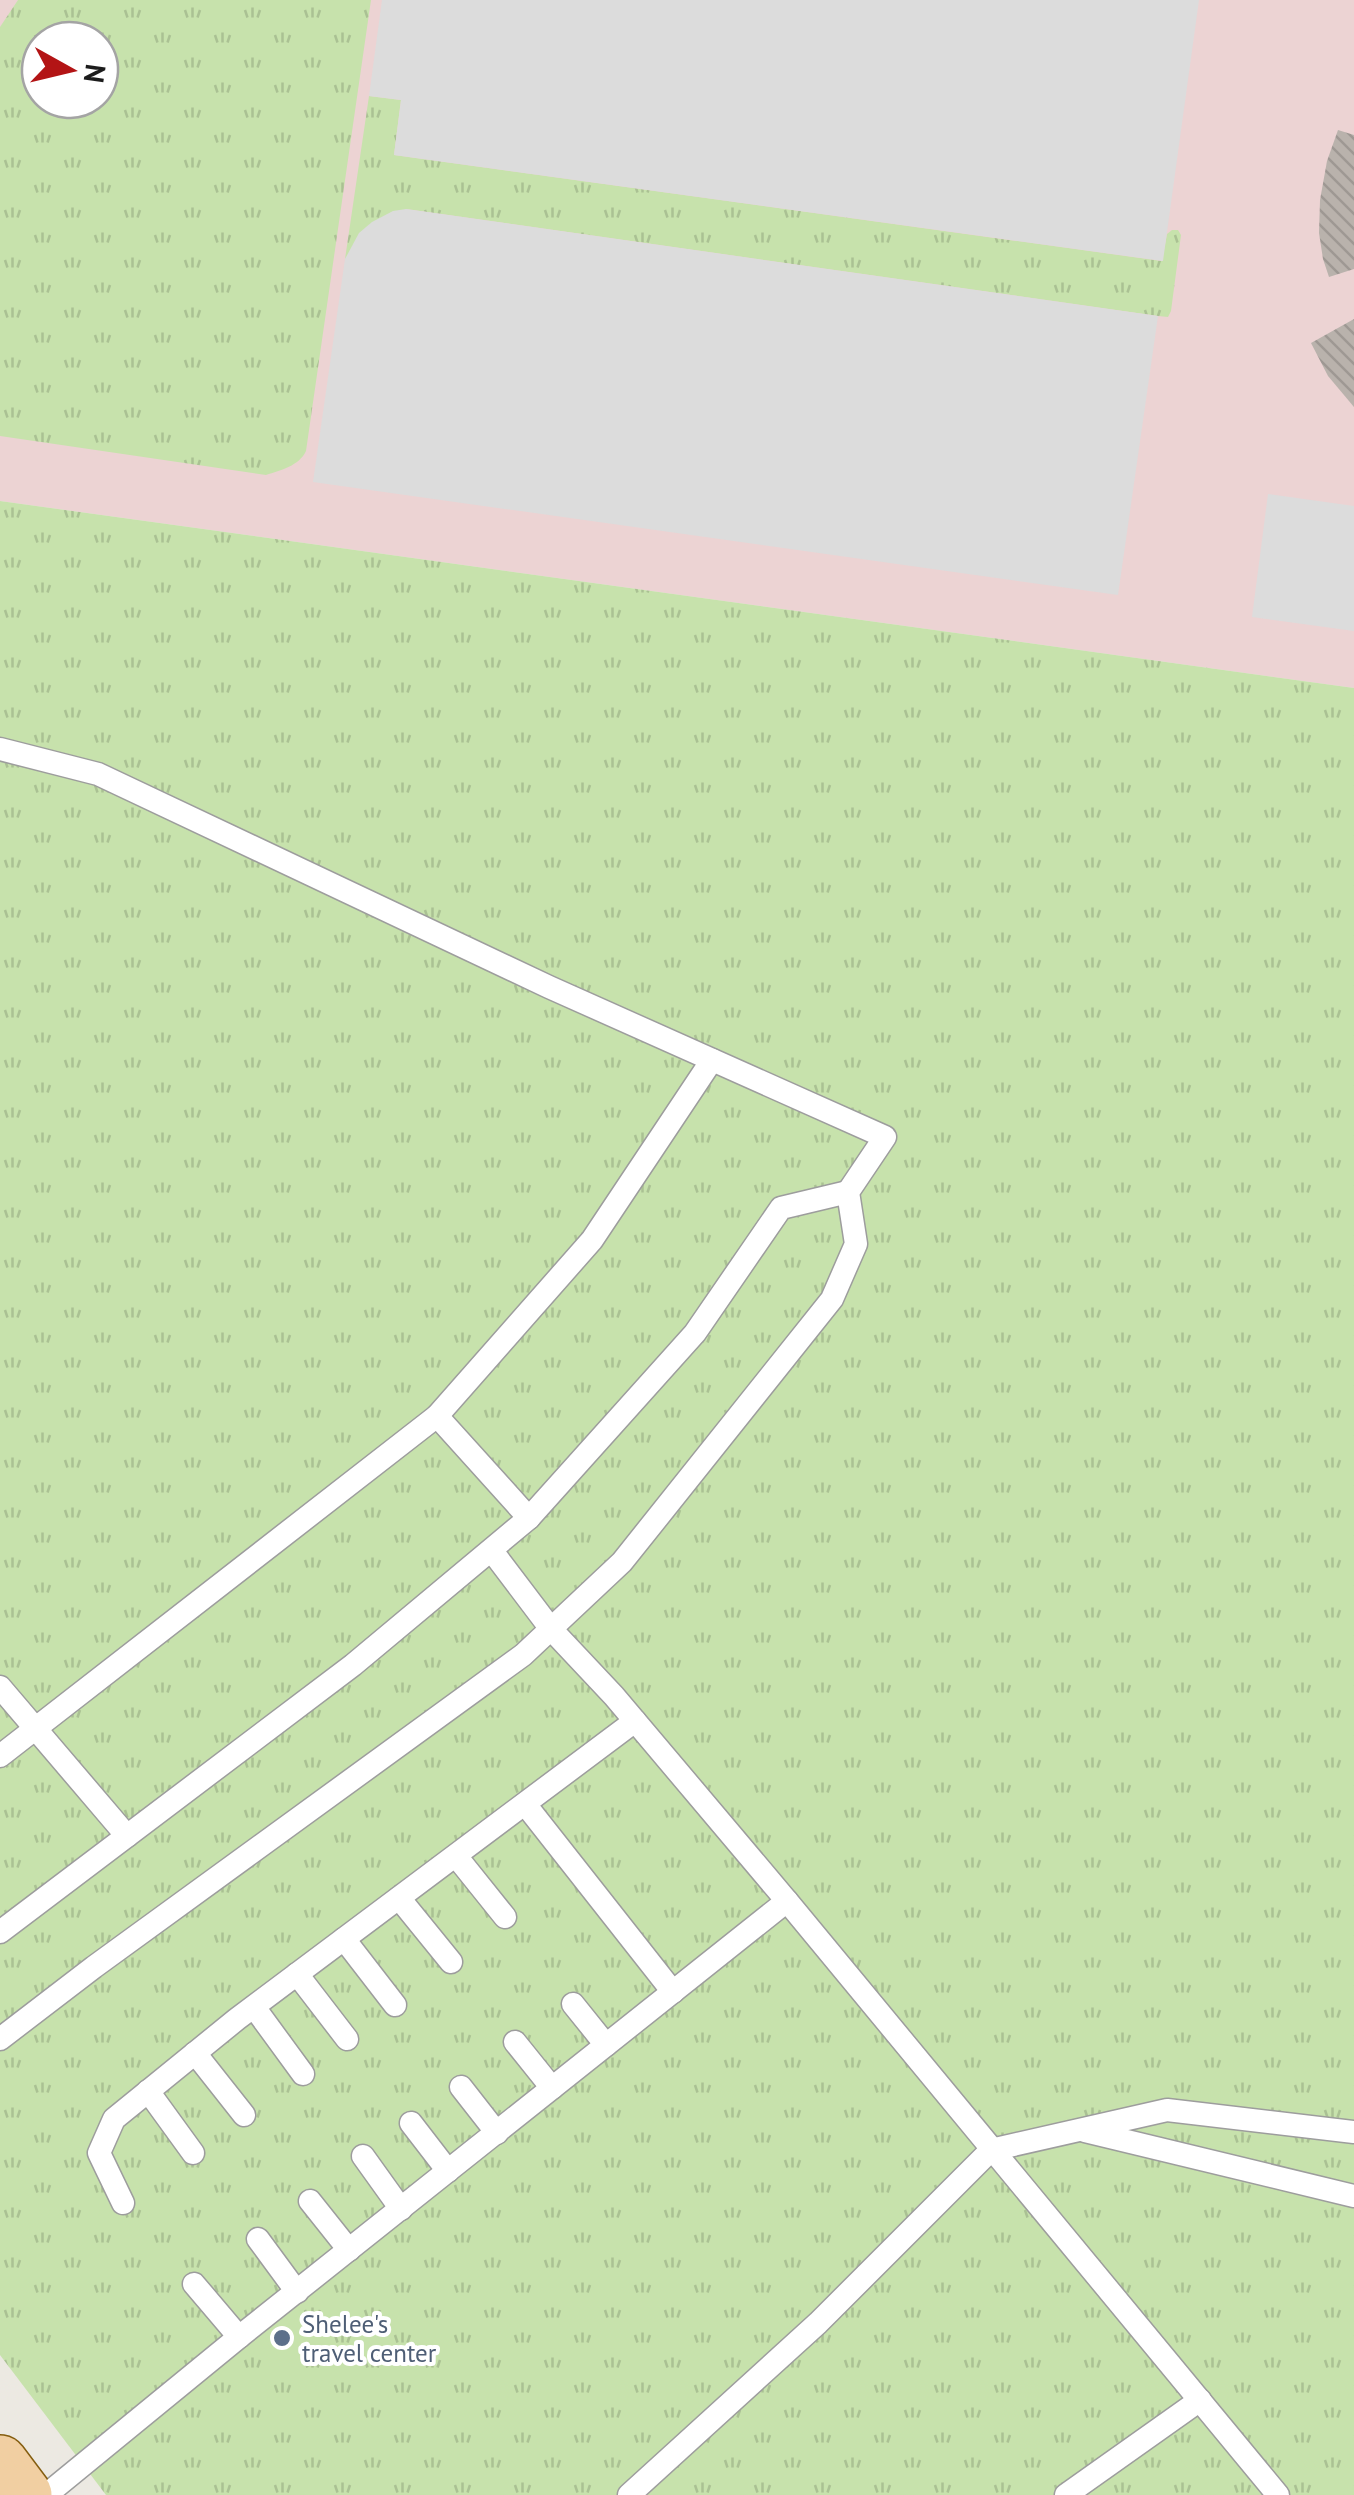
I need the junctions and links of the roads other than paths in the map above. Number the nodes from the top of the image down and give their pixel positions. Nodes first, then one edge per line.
1 (0, 749) edge
2 (712, 1060) junction
3 (848, 1192) junction
4 (437, 1416) junction
5 (529, 1518) junction
6 (492, 1550) junction
7 (551, 1628) junction
8 (0, 1687) edge
9 (635, 1721) junction
10 (36, 1729) junction
11 (0, 1756) edge
12 (525, 1804) junction
13 (126, 1836) junction
14 (456, 1856) junction
15 (399, 1898) junction
16 (788, 1902) junction
17 (505, 1917) dead end
18 (0, 1932) edge
19 (344, 1940) junction
20 (451, 1962) dead end
21 (297, 1974) junction
22 (673, 1992) junction
23 (573, 2004) dead end
24 (396, 2005) dead end
25 (254, 2007) junction
26 (0, 2038) edge
27 (347, 2039) dead end
28 (515, 2042) dead end
29 (606, 2046) junction
30 (195, 2053) junction
31 (303, 2074) dead end
32 (461, 2088) dead end
33 (552, 2088) junction
34 (148, 2091) junction
35 (244, 2115) dead end
36 (411, 2122) dead end
37 (1079, 2130) junction
38 (1354, 2132) edge
39 (497, 2133) junction
40 (991, 2150) junction
41 (194, 2153) dead end
42 (363, 2156) dead end
43 (448, 2171) junction
44 (1354, 2196) edge
45 (310, 2201) dead end
46 (123, 2204) dead end
47 (401, 2209) junction
48 (258, 2238) dead end
49 (349, 2250) junction
50 (194, 2284) dead end
51 (297, 2292) junction
52 (240, 2337) junction
53 (1200, 2400) junction
54 (0, 2463) edge
55 (24, 2495) edge
56 (46, 2495) edge
57 (628, 2495) edge
58 (1066, 2495) edge
59 (1278, 2495) edge

1 - 2 lane
2 - 3 lane
2 - 4 lane
3 - 5 lane
3 - 7 lane
4 - 5 lane
4 - 10 lane
5 - 6 lane
6 - 7 lane
6 - 13 lane
7 - 9 lane
7 - 26 lane
8 - 10 lane
9 - 12 lane
9 - 16 lane
10 - 11 lane
10 - 13 lane
12 - 14 lane
12 - 22 lane
13 - 18 lane
14 - 15 lane
14 - 17 lane
15 - 19 lane
15 - 20 lane
16 - 22 lane
16 - 40 lane
19 - 21 lane
19 - 24 lane
21 - 25 lane
21 - 27 lane
22 - 29 lane
23 - 29 lane
25 - 30 lane
25 - 31 lane
28 - 33 lane
29 - 33 lane
30 - 34 lane
30 - 35 lane
32 - 39 lane
33 - 39 lane
34 - 41 lane
34 - 46 lane
36 - 43 lane
37 - 38 lane
37 - 40 lane
37 - 44 lane
39 - 43 lane
40 - 53 lane
40 - 57 lane
42 - 47 lane
43 - 47 lane
45 - 49 lane
47 - 49 lane
48 - 51 lane
49 - 51 lane
50 - 52 lane
51 - 52 lane
52 - 56 lane
53 - 58 lane
53 - 59 lane
54 - 55 main road

